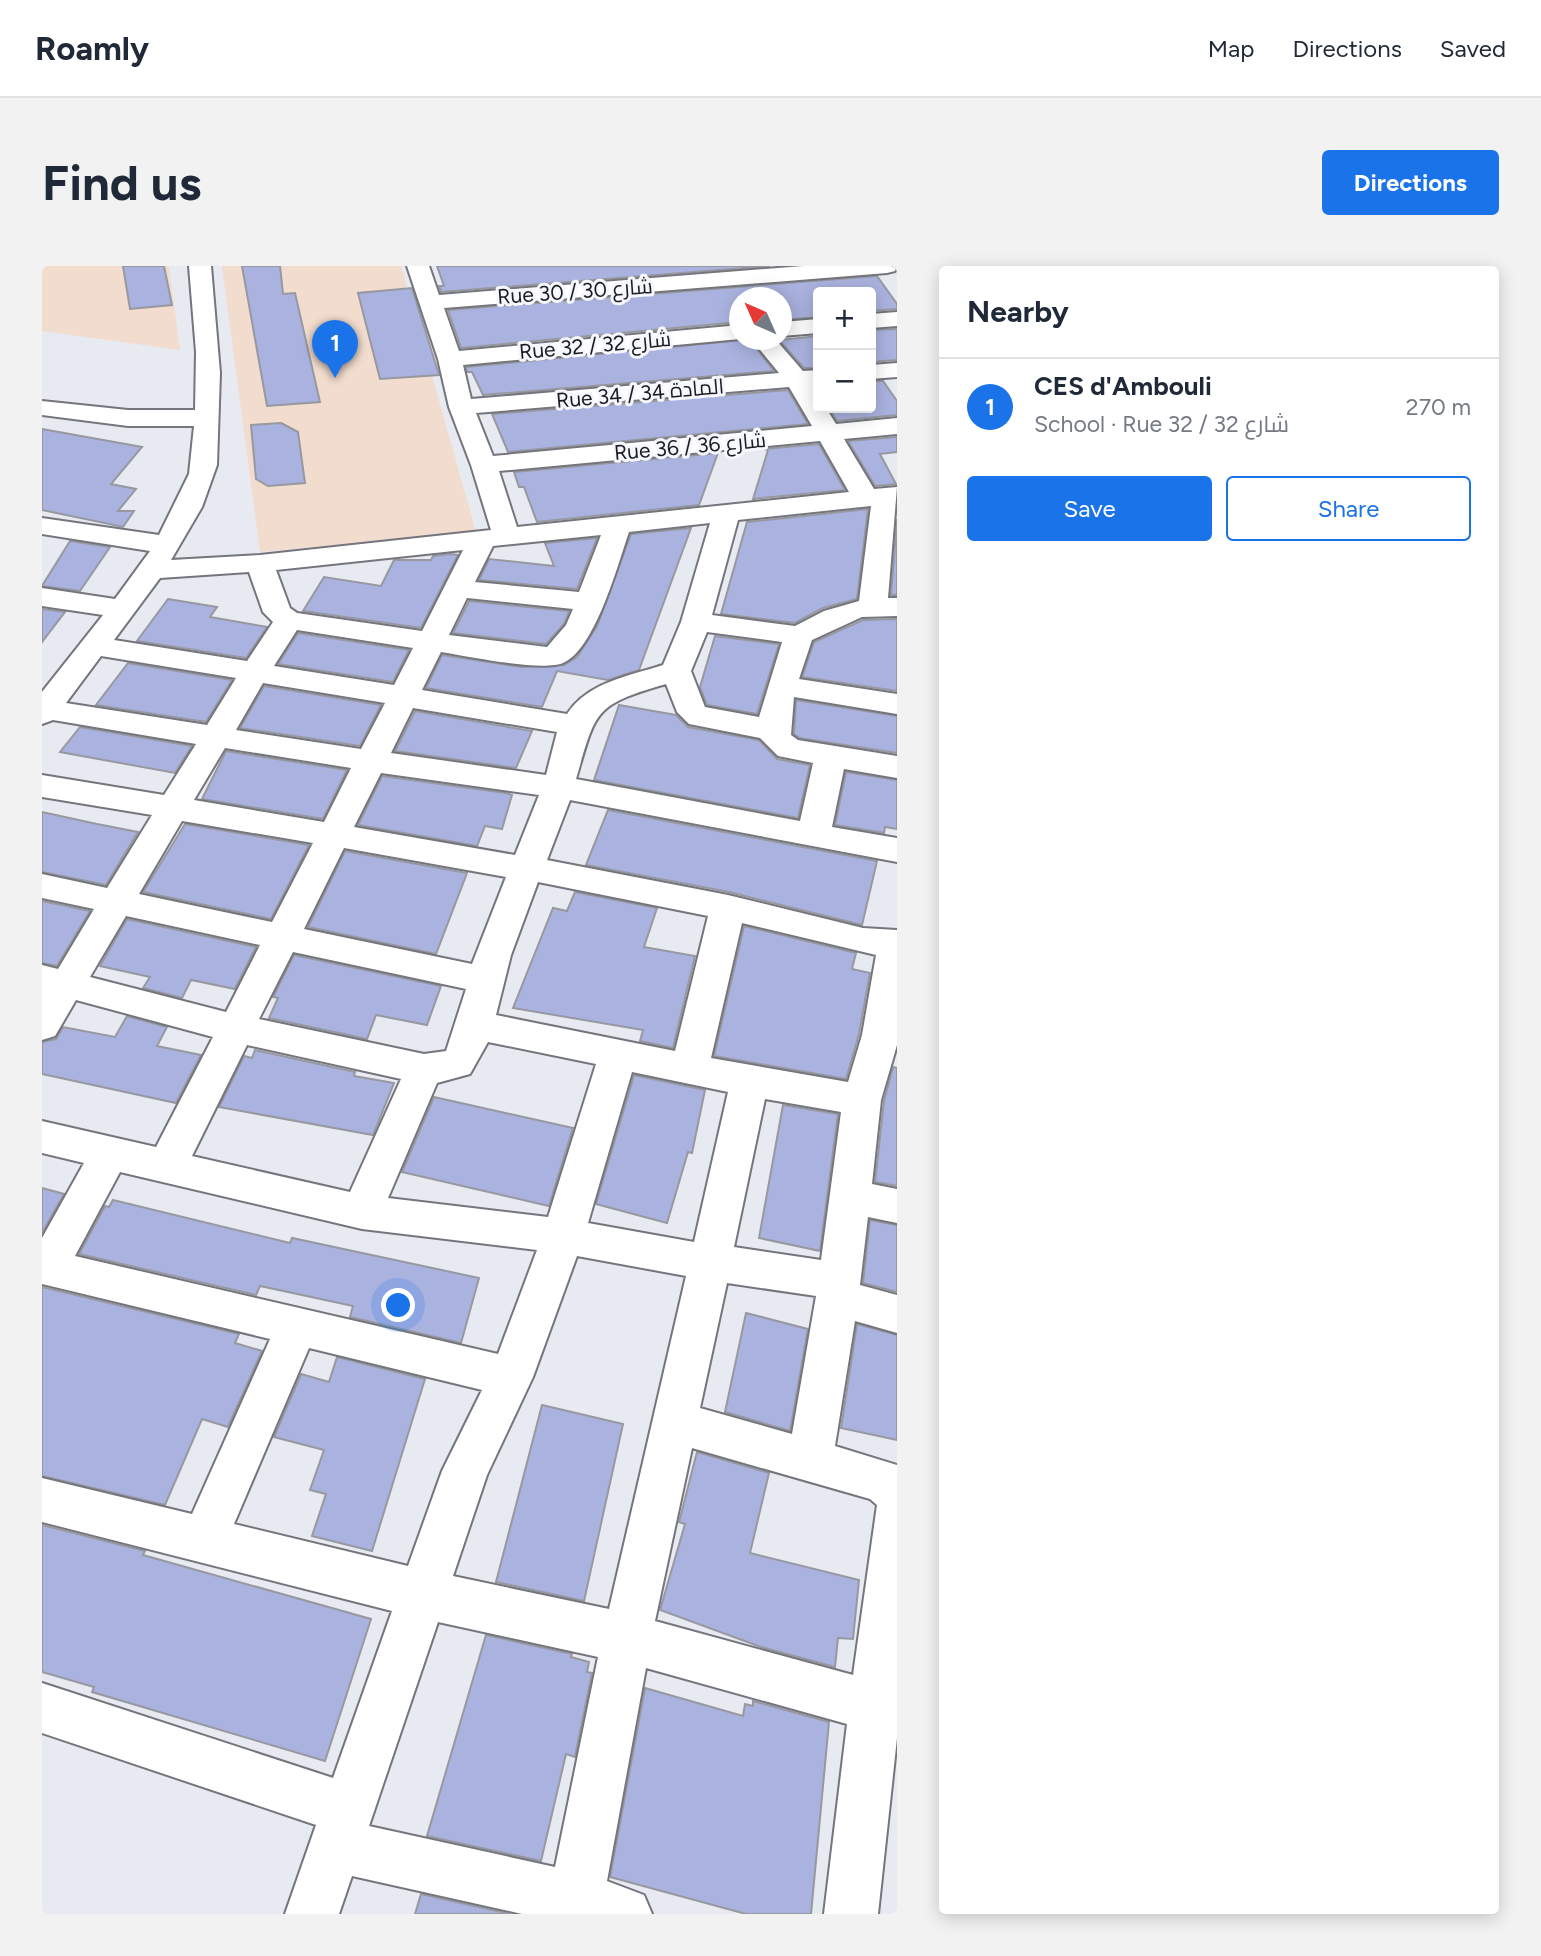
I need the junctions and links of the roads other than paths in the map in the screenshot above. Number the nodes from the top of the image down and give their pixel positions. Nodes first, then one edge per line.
1 (200, 266) edge
2 (418, 266) edge
3 (887, 266) edge
4 (721, 273) edge
5 (432, 302) junction
6 (897, 319) edge
7 (876, 321) edge
8 (813, 326) edge
9 (792, 328) edge
10 (729, 333) edge
11 (776, 350) edge
12 (450, 359) junction
13 (897, 370) edge
14 (876, 372) edge
15 (808, 378) edge
16 (461, 407) junction
17 (42, 408) edge
18 (208, 418) junction
19 (897, 426) edge
20 (829, 432) junction
21 (484, 466) junction
22 (883, 497) edge
23 (726, 514) junction
24 (618, 525) junction
25 (51, 527) edge
26 (495, 537) junction
27 (167, 545) junction
28 (42, 551) edge
29 (260, 563) junction
30 (152, 570) junction
31 (460, 589) junction
32 (42, 597) edge
33 (590, 602) junction
34 (885, 606) edge
35 (121, 608) junction
36 (289, 620) junction
37 (696, 622) junction
38 (799, 635) junction
39 (429, 642) junction
40 (92, 645) junction
41 (676, 671) junction
42 (254, 673) junction
43 (54, 678) edge
44 (782, 686) junction
45 (573, 690) junction
46 (404, 697) junction
47 (897, 704) edge
48 (44, 711) edge
49 (774, 730) junction
50 (215, 738) junction
51 (831, 757) junction
52 (371, 762) junction
53 (897, 767) edge
54 (42, 786) edge
55 (558, 787) junction
56 (174, 809) junction
57 (336, 835) junction
58 (813, 836) junction
59 (897, 850) edge
60 (524, 869) junction
61 (42, 886) edge
62 (117, 901) junction
63 (728, 907) junction
64 (284, 935) junction
65 (897, 943) edge
66 (54, 980) edge
67 (485, 980) junction
68 (474, 1025) junction
69 (42, 1026) edge
70 (235, 1028) junction
71 (889, 1037) edge
72 (618, 1055) junction
73 (424, 1069) junction
74 (689, 1069) junction
75 (750, 1081) junction
76 (862, 1100) junction
77 (42, 1137) edge
78 (110, 1153) junction
79 (167, 1166) junction
80 (849, 1195) junction
81 (897, 1206) edge
82 (362, 1212) junction
83 (563, 1236) junction
84 (710, 1263) junction
85 (45, 1267) edge
86 (838, 1289) junction
87 (897, 1314) edge
88 (297, 1326) junction
89 (511, 1377) junction
90 (674, 1422) junction
91 (810, 1460) junction
92 (897, 1497) edge
93 (42, 1500) edge
94 (897, 1512) edge
95 (204, 1540) junction
96 (422, 1594) junction
97 (627, 1638) junction
98 (42, 1708) edge
99 (886, 1710) edge
100 (341, 1827) junction
101 (592, 1909) edge
102 (312, 1914) edge
103 (851, 1914) edge

1 - 18 street
2 - 5 street
3 - 4 street, Rue 30 / شارع 30
4 - 5 street, Rue 30 / شارع 30
5 - 12 street
6 - 7 street
8 - 9 street
10 - 12 street, Rue 32 / شارع 32
11 - 15 street
12 - 16 street
13 - 14 street
15 - 16 street, Rue 34 / المادة 34
15 - 20 street
16 - 21 street
17 - 18 street
18 - 27 street
19 - 20 street, Rue 36 / شارع 36
20 - 21 street, Rue 36 / شارع 36
20 - 22 street
21 - 26 street
22 - 23 street
22 - 34 street
23 - 24 street
23 - 37 street
24 - 26 street
24 - 33 street
25 - 27 street
25 - 28 street
26 - 29 street
26 - 31 street
27 - 30 street
29 - 30 street
29 - 36 street
30 - 35 street
31 - 33 street
31 - 39 street
32 - 35 street
33 - 45 street
34 - 38 street
35 - 40 street
36 - 39 street
36 - 42 street
37 - 38 street
37 - 41 street
38 - 44 street
39 - 45 street
39 - 46 street
40 - 42 street
40 - 43 street
41 - 45 street
41 - 49 street
42 - 46 street
42 - 50 street
43 - 48 street
44 - 47 street
44 - 49 street
45 - 46 street
45 - 55 street
46 - 52 street
48 - 50 street
49 - 51 street
50 - 52 street
50 - 56 street
51 - 53 street
51 - 58 street
52 - 55 street
52 - 57 street
54 - 56 street
55 - 58 street
55 - 60 street
56 - 57 street
56 - 62 street
57 - 60 street
57 - 64 street
58 - 59 street
60 - 63 street
60 - 67 street
61 - 62 street
62 - 64 street
62 - 66 street
63 - 65 street
63 - 74 street
64 - 67 street
64 - 70 street
65 - 71 street
66 - 69 street
66 - 70 street
67 - 68 street
68 - 72 street
68 - 73 street
70 - 73 street
70 - 79 street
71 - 76 street
72 - 74 street
72 - 83 street
73 - 82 street
74 - 75 street
75 - 76 street
75 - 84 street
76 - 80 street
77 - 78 street
78 - 79 street
78 - 85 street
79 - 82 street
80 - 81 street
80 - 86 street
82 - 83 street
83 - 84 street
83 - 89 street
84 - 86 street
84 - 90 street
85 - 88 street
86 - 87 street
86 - 91 street
88 - 89 street
88 - 95 street
89 - 96 street
90 - 91 street
90 - 97 street
91 - 92 street
93 - 95 street
94 - 99 street
95 - 96 street
96 - 97 street
96 - 100 street
97 - 99 street
97 - 101 street
98 - 100 street
99 - 103 street
100 - 101 street
100 - 102 street

